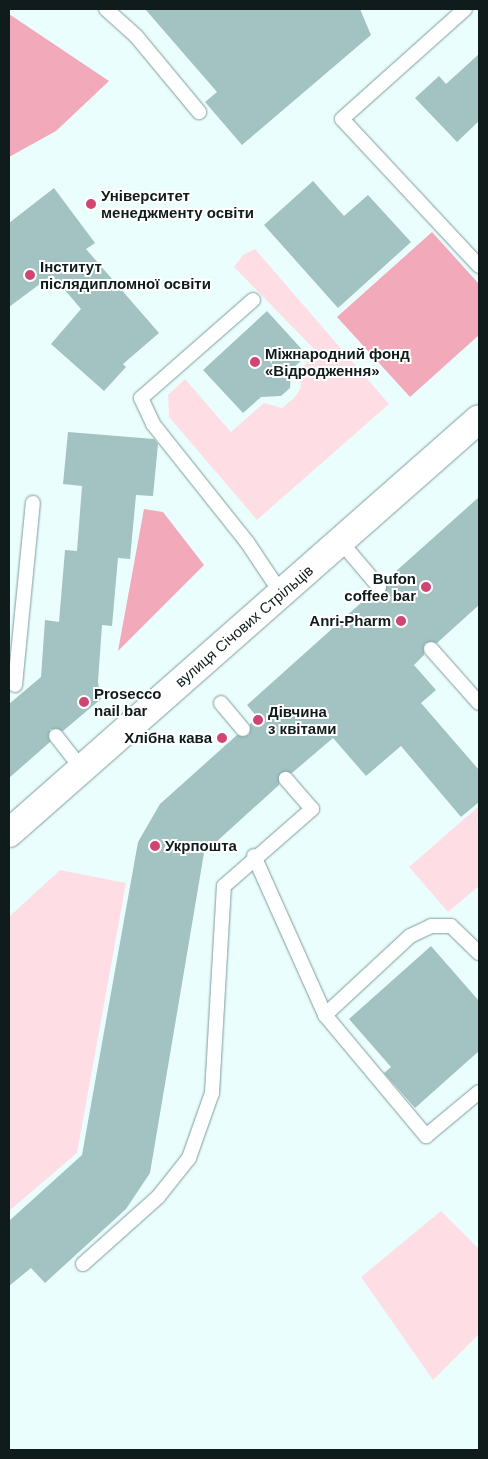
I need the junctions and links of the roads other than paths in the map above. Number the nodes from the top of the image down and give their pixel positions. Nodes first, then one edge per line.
1 (106, 9) edge
2 (465, 9) edge
3 (199, 112) dead end
4 (479, 266) edge
5 (253, 300) dead end
6 (479, 419) edge
7 (33, 503) dead end
8 (341, 542) junction
9 (379, 587) dead end
10 (281, 593) junction
11 (431, 649) dead end
12 (15, 686) edge
13 (221, 703) dead end
14 (479, 703) edge
15 (243, 729) dead end
16 (56, 736) dead end
17 (82, 768) junction
18 (286, 779) dead end
19 (9, 833) edge
20 (254, 856) junction
21 (479, 953) edge
22 (325, 1015) junction
23 (479, 1092) edge
24 (83, 1264) dead end

1 - 3 lane
2 - 4 lane
5 - 10 lane
6 - 8 main road, вулиця Січових Стрільців
7 - 12 lane
8 - 9 lane
8 - 10 main road, вулиця Січових Стрільців
10 - 17 main road, вулиця Січових Стрільців
11 - 14 lane
13 - 15 lane
16 - 17 lane
17 - 19 main road, вулиця Січових Стрільців
18 - 20 lane
20 - 22 lane
20 - 24 lane
21 - 22 lane
22 - 23 lane

